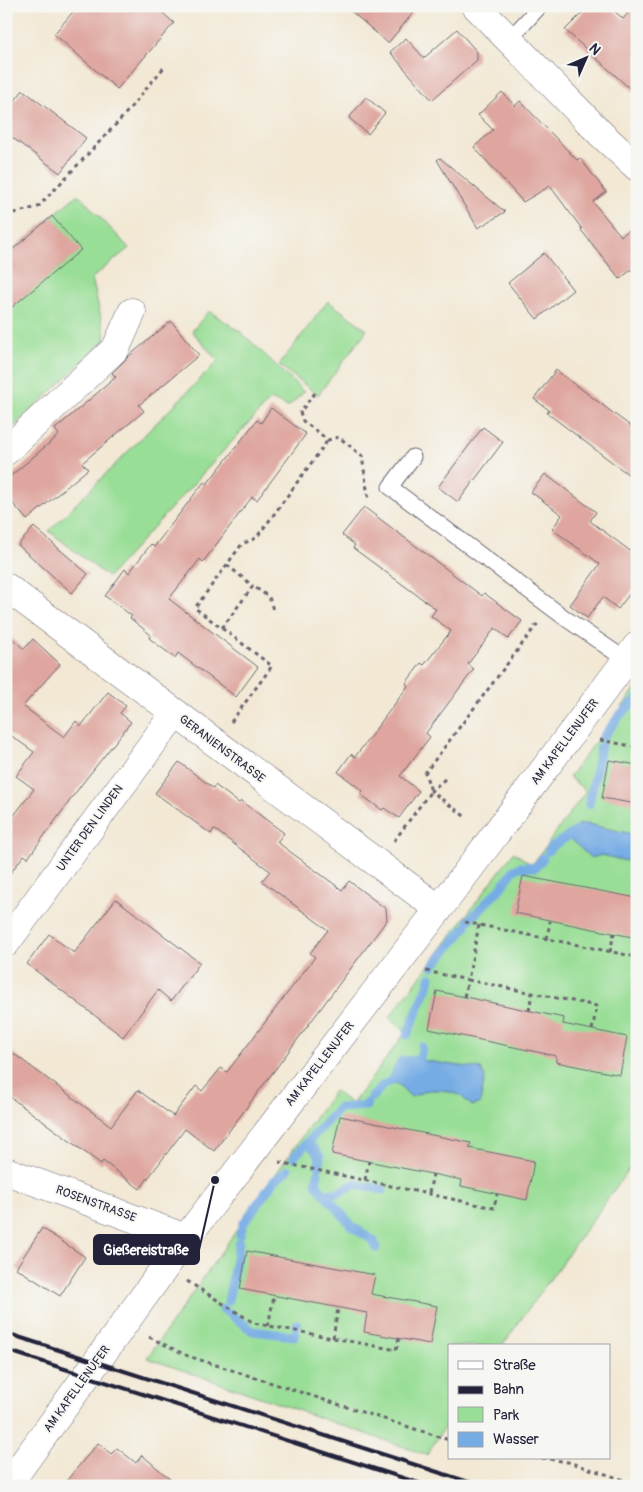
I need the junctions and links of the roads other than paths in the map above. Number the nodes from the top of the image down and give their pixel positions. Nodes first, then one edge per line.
1 (476, 6) edge
2 (540, 6) edge
3 (508, 40) junction
4 (637, 167) edge
5 (132, 312) dead end
6 (6, 450) edge
7 (413, 457) dead end
8 (6, 587) edge
9 (631, 653) edge
10 (175, 713) junction
11 (437, 912) junction
12 (6, 944) edge
13 (6, 1171) edge
14 (186, 1238) junction
15 (7, 1486) edge

1 - 3 street
2 - 3 lane
3 - 4 street
5 - 6 street
7 - 9 lane
8 - 10 street, GERANIENSTRASSE
9 - 11 street, AM KAPELLENUFER
10 - 11 street, GERANIENSTRASSE
10 - 12 street, UNTER DEN LINDEN
11 - 14 street, AM KAPELLENUFER
13 - 14 street, ROSENSTRASSE
14 - 15 street, AM KAPELLENUFER

